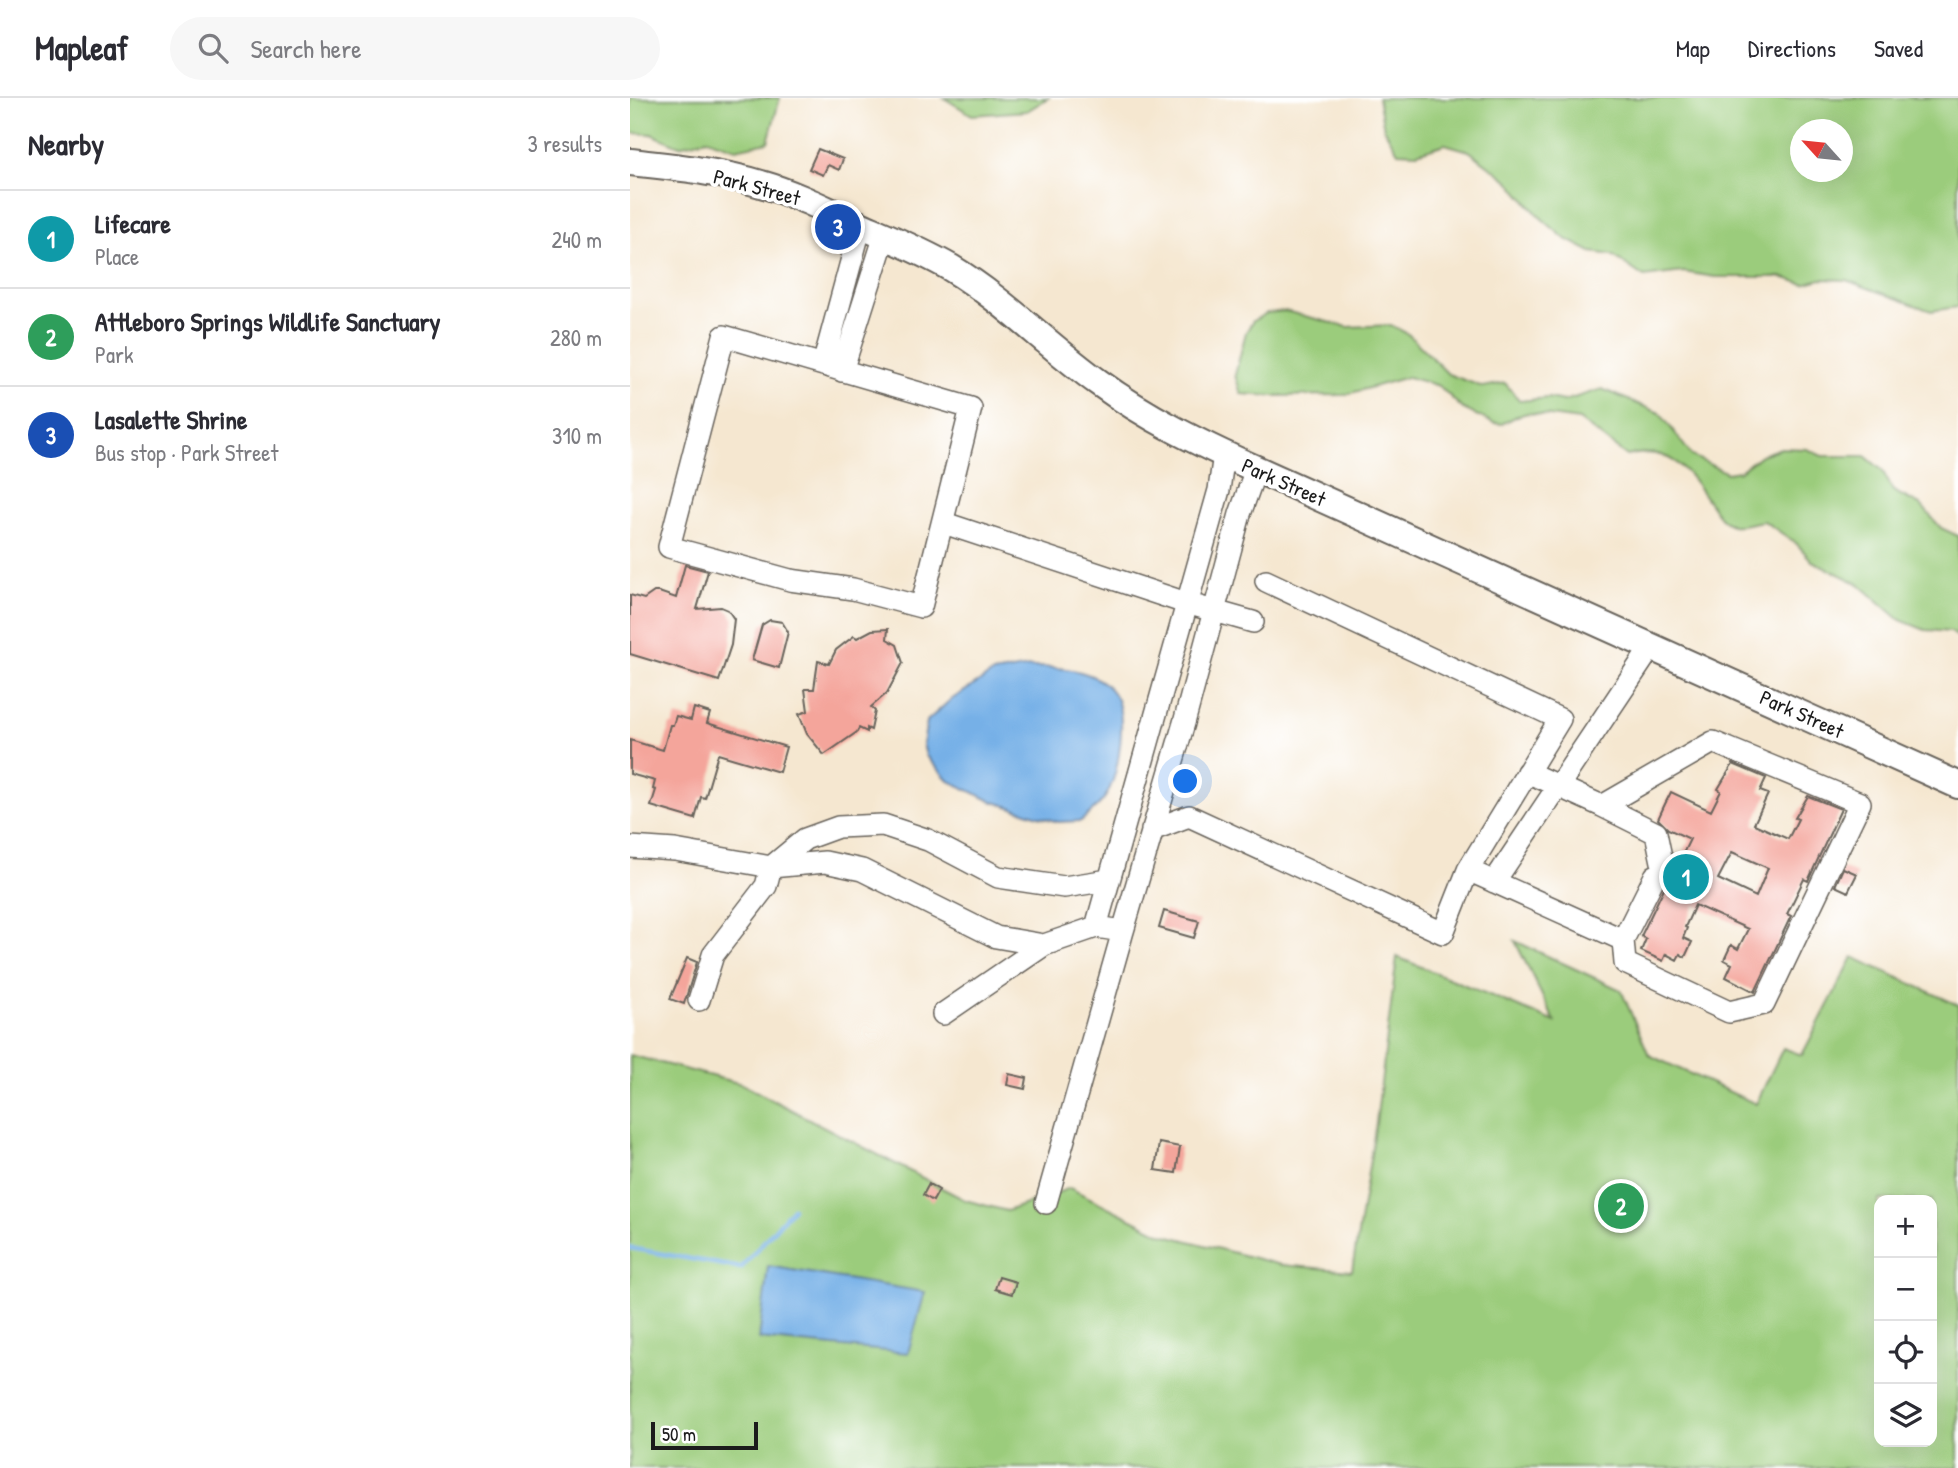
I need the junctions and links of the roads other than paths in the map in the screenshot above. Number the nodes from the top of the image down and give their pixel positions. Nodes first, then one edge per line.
1 (630, 162) edge
2 (873, 230) junction
3 (833, 368) junction
4 (1224, 454) junction
5 (1256, 469) junction
6 (944, 523) junction
7 (1266, 582) dead end
8 (1186, 603) junction
9 (1213, 611) junction
10 (1252, 622) dead end
11 (1652, 646) junction
12 (1527, 772) junction
13 (1958, 785) edge
14 (1558, 786) junction
15 (1602, 806) junction
16 (1152, 830) junction
17 (630, 847) edge
18 (771, 867) junction
19 (1468, 870) junction
20 (1494, 882) junction
21 (1107, 886) junction
22 (1133, 899) junction
23 (1096, 927) junction
24 (1124, 931) junction
25 (1623, 940) junction
26 (1044, 945) junction
27 (699, 1000) dead end
28 (943, 1014) dead end
29 (1046, 1203) dead end

1 - 2 main road, Park Street
2 - 3 lane
2 - 4 main road, Park Street
3 - 6 lane
3 - 6 lane
4 - 5 main road, Park Street
4 - 8 lane
5 - 9 lane
5 - 11 main road, Park Street
6 - 8 lane
7 - 12 lane
8 - 9 lane
8 - 21 lane
9 - 10 lane
9 - 16 lane
11 - 13 main road, Park Street
11 - 14 lane
12 - 14 lane
12 - 19 lane
14 - 15 lane
14 - 20 lane
15 - 25 lane
15 - 25 lane
16 - 19 lane
16 - 22 lane
17 - 18 lane
18 - 21 lane
18 - 26 lane
18 - 27 lane
19 - 20 lane
20 - 25 lane
21 - 22 lane
21 - 23 lane
22 - 24 lane
23 - 24 lane
23 - 26 lane
24 - 29 lane
26 - 28 lane

